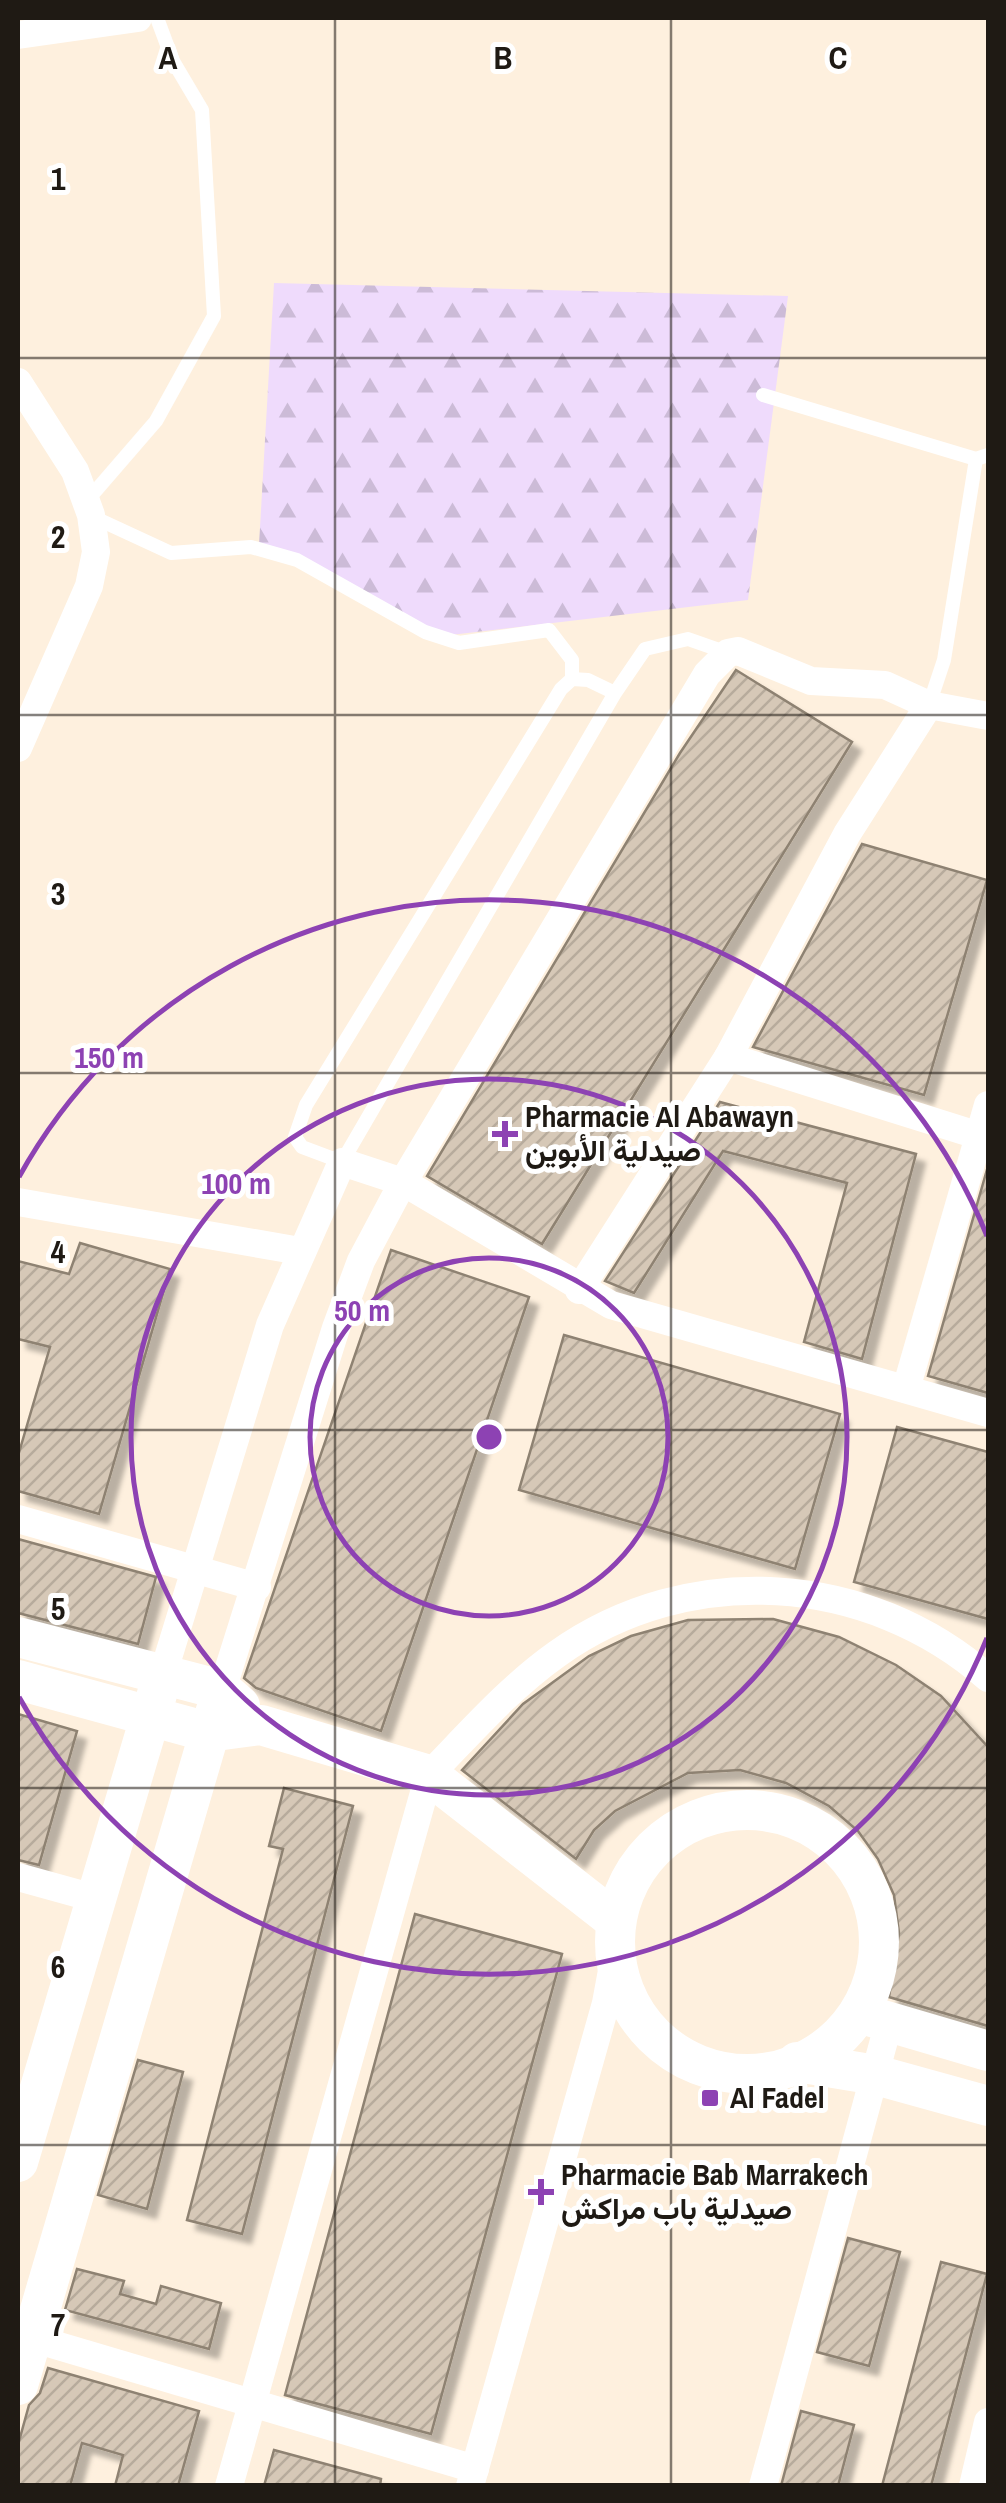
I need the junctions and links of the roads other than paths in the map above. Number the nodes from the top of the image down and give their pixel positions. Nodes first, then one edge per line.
1 (138, 18) edge
2 (158, 18) edge
3 (18, 35) edge
4 (18, 382) edge
5 (763, 394) dead end
6 (982, 457) edge
7 (88, 508) junction
8 (728, 653) junction
9 (572, 679) junction
10 (615, 693) junction
11 (929, 705) junction
12 (988, 716) edge
13 (18, 748) edge
14 (728, 1057) junction
15 (988, 1105) edge
16 (980, 1136) junction
17 (342, 1162) junction
18 (403, 1182) junction
19 (18, 1202) edge
20 (300, 1251) junction
21 (579, 1290) junction
22 (906, 1389) junction
23 (988, 1413) edge
24 (18, 1519) edge
25 (197, 1568) junction
26 (257, 1587) junction
27 (18, 1637) edge
28 (164, 1674) junction
29 (988, 1678) edge
30 (18, 1680) edge
31 (222, 1690) junction
32 (152, 1717) junction
33 (261, 1725) junction
34 (208, 1732) junction
35 (429, 1776) junction
36 (18, 1877) edge
37 (94, 1898) junction
38 (616, 1935) junction
39 (875, 2018) junction
40 (988, 2051) edge
41 (797, 2062) junction
42 (876, 2075) junction
43 (988, 2106) edge
44 (18, 2162) edge
45 (24, 2336) edge
46 (18, 2385) edge
47 (254, 2402) junction
48 (988, 2422) edge
49 (472, 2477) edge
50 (228, 2486) edge
51 (763, 2486) edge
52 (973, 2486) edge

1 - 3 street
2 - 7 lane
4 - 7 street
5 - 6 lane
6 - 11 lane
7 - 9 lane
7 - 13 street
8 - 10 lane
8 - 11 street
8 - 18 street
9 - 10 lane
9 - 17 lane
10 - 17 lane
11 - 12 street
11 - 14 street
14 - 16 street
14 - 21 street
15 - 16 street
16 - 22 street
17 - 18 street
17 - 20 street
18 - 21 street
18 - 26 street
19 - 20 street
20 - 25 street
21 - 22 street
22 - 23 street
24 - 25 street
25 - 26 street
25 - 28 street
26 - 31 street
27 - 28 street
28 - 31 street
28 - 32 street
29 - 35 street
30 - 32 street
31 - 33 street
31 - 34 street
32 - 34 street
32 - 37 street
33 - 34 street
33 - 35 street
34 - 45 street
35 - 38 street
35 - 47 street
36 - 37 street
37 - 44 street
38 - 39 street
38 - 41 street
38 - 49 street
39 - 40 street
39 - 41 street
39 - 42 street
41 - 42 street
42 - 43 street
42 - 51 street
45 - 46 street
45 - 47 street
47 - 49 street
47 - 50 street
48 - 52 street

